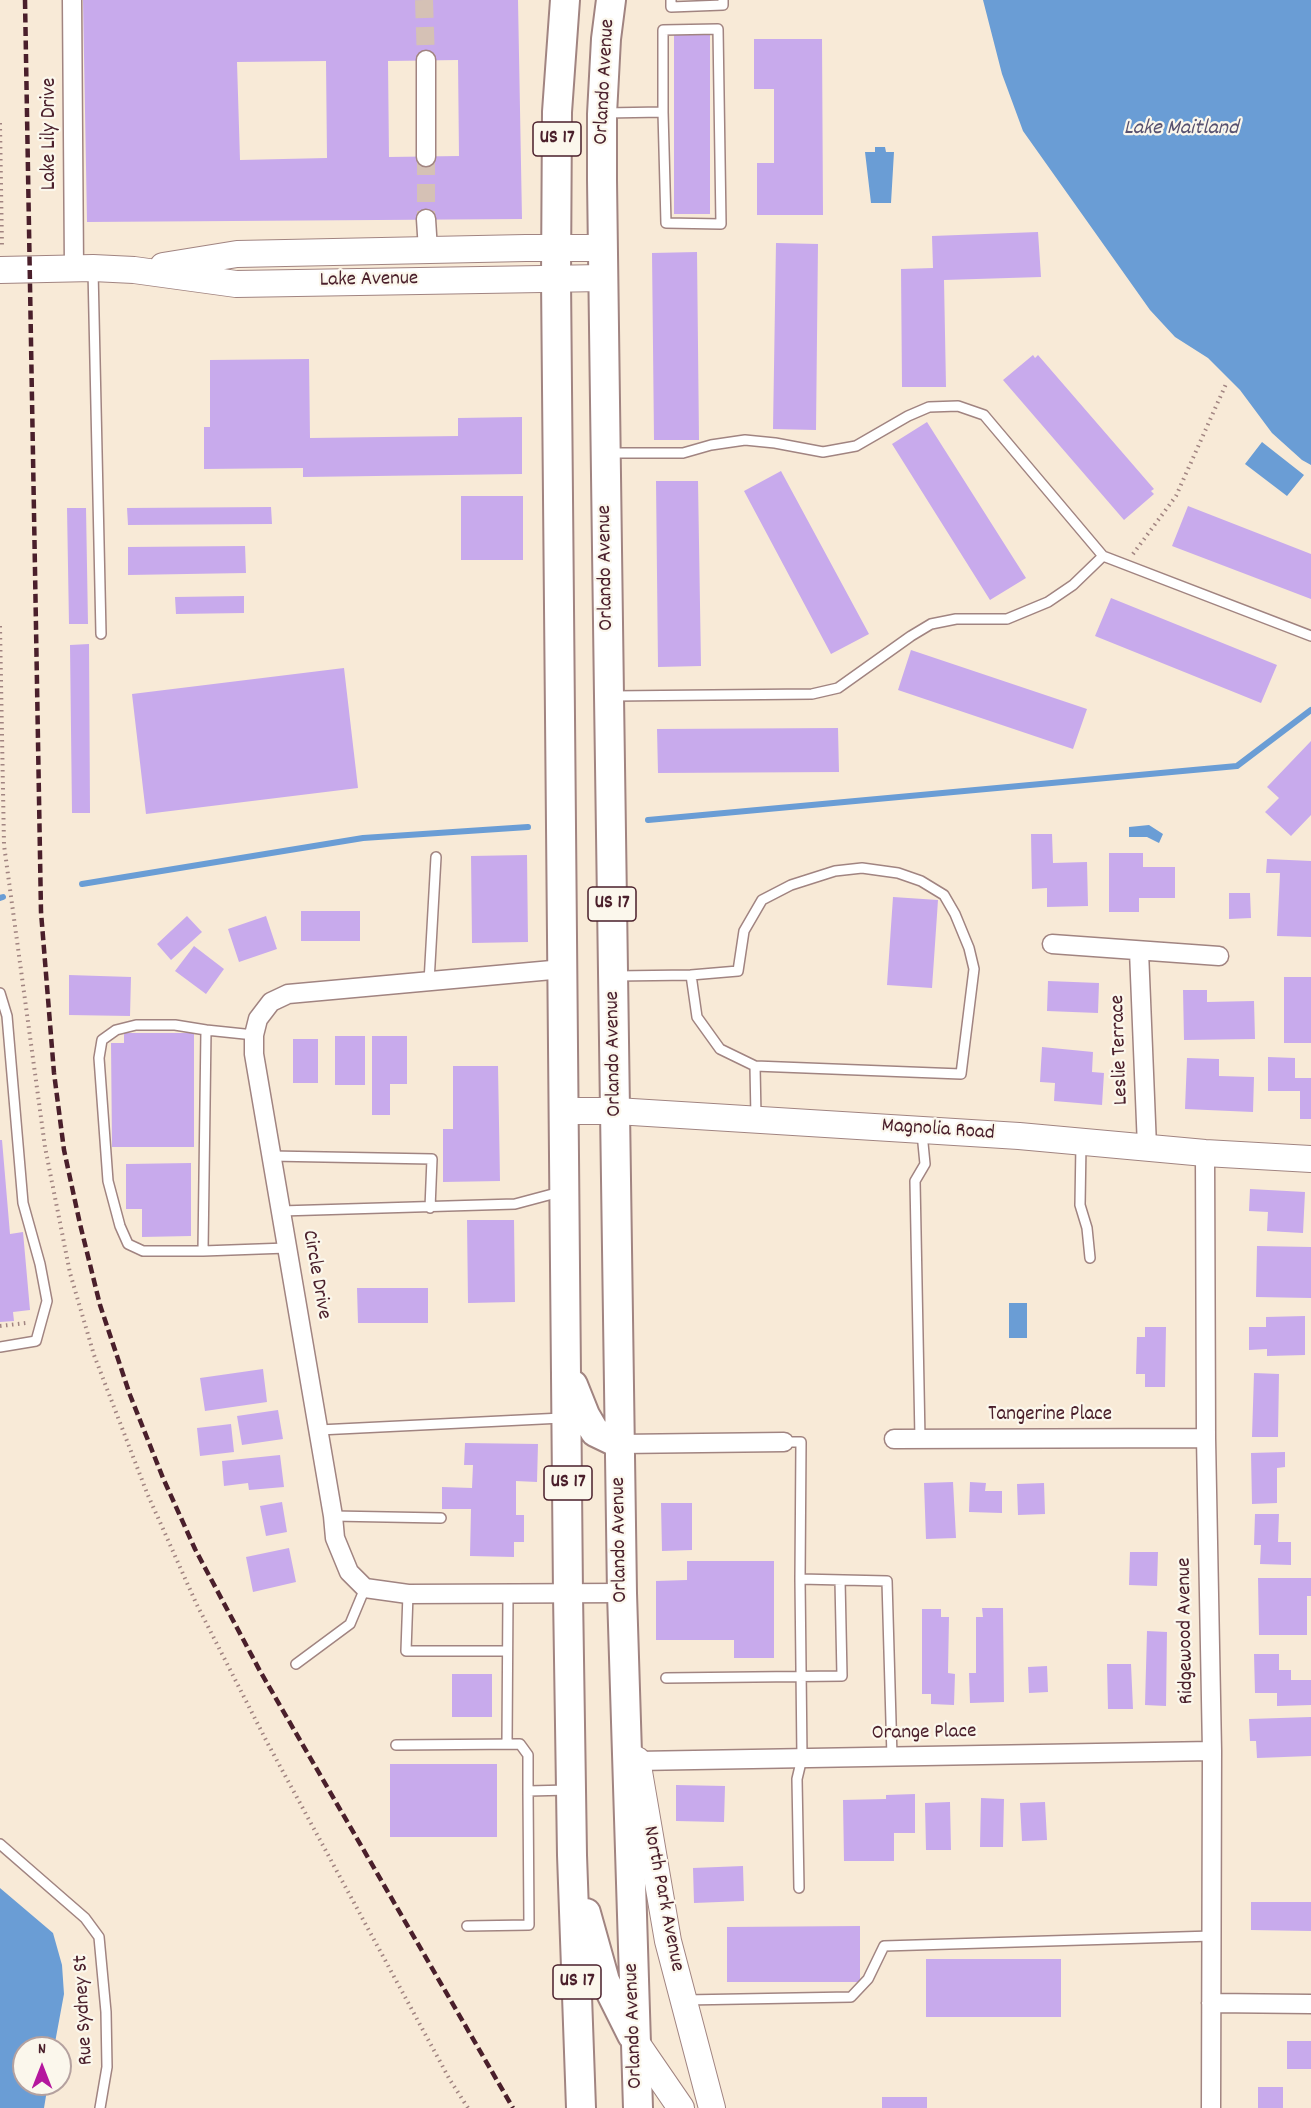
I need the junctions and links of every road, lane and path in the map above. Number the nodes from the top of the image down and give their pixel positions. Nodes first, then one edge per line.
1 (72, 0) edge
2 (565, 0) edge
3 (611, 0) edge
4 (671, 0) edge
5 (723, 0) edge
6 (426, 60) tunnel mouth
7 (663, 112) junction
8 (603, 114) junction
9 (0, 123) edge
10 (426, 157) tunnel mouth
11 (426, 219) tunnel mouth
12 (556, 248) junction
13 (603, 248) junction
14 (428, 250) junction
15 (83, 268) junction
16 (1, 270) edge
17 (134, 270) junction
18 (556, 278) junction
19 (604, 278) junction
20 (1226, 384) dead end
21 (606, 453) junction
22 (1103, 556) junction
23 (1126, 565) junction
24 (0, 626) edge
25 (101, 634) dead end
26 (1311, 636) edge
27 (609, 696) junction
28 (436, 857) dead end
29 (1052, 944) dead end
30 (1139, 951) junction
31 (1219, 956) dead end
32 (563, 969) junction
33 (691, 975) junction
34 (613, 976) junction
35 (429, 982) junction
36 (0, 993) edge
37 (206, 1029) junction
38 (254, 1035) junction
39 (755, 1066) junction
40 (564, 1111) junction
41 (616, 1111) junction
42 (756, 1120) junction
43 (922, 1131) junction
44 (1081, 1142) junction
45 (1147, 1148) junction
46 (1205, 1153) junction
47 (272, 1156) junction
48 (1311, 1158) edge
49 (565, 1191) junction
50 (430, 1208) junction
51 (281, 1211) junction
52 (287, 1248) junction
53 (203, 1251) junction
54 (1090, 1258) dead end
55 (41, 1322) junction
56 (0, 1326) edge
57 (0, 1347) edge
58 (567, 1369) junction
59 (567, 1418) junction
60 (319, 1430) junction
61 (1206, 1438) junction
62 (894, 1439) dead end
63 (920, 1439) junction
64 (784, 1442) joint
65 (620, 1444) junction
66 (333, 1516) junction
67 (441, 1518) dead end
68 (800, 1579) junction
69 (840, 1580) junction
70 (365, 1588) junction
71 (622, 1593) junction
72 (408, 1594) junction
73 (508, 1594) junction
74 (568, 1594) junction
75 (507, 1651) junction
76 (296, 1664) dead end
77 (801, 1677) junction
78 (666, 1678) dead end
79 (624, 1687) junction
80 (507, 1743) junction
81 (396, 1745) dead end
82 (1212, 1751) junction
83 (892, 1757) junction
84 (802, 1758) junction
85 (638, 1761) junction
86 (571, 1790) junction
87 (528, 1791) junction
88 (0, 1844) edge
89 (572, 1856) junction
90 (799, 1888) dead end
91 (467, 1926) dead end
92 (1212, 1936) junction
93 (683, 2000) junction
94 (1211, 2003) junction
95 (1311, 2004) edge
96 (635, 2041) junction
97 (100, 2108) edge
98 (468, 2108) edge
99 (581, 2108) edge
100 (638, 2108) edge
101 (681, 2108) edge
102 (712, 2108) edge
103 (1211, 2108) edge

1 - 15 street, Lake Lily Drive
2 - 12 main road, US 17
3 - 8 main road, Orlando Avenue / US 17
4 - 5 lane
6 - 10 street
7 - 7 lane
7 - 8 lane
8 - 13 main road, Orlando Avenue / US 17
9 - 16 path
11 - 14 street
12 - 13 street, Lake Avenue
12 - 14 street, Lake Avenue
12 - 18 main road, US 17
13 - 19 main road, Orlando Avenue / US 17
14 - 17 street, Lake Avenue
15 - 16 street, Lake Avenue
15 - 17 street, Lake Avenue
15 - 25 lane
17 - 18 street, Lake Avenue
18 - 19 street, Lake Avenue
18 - 32 main road, US 17
19 - 21 main road, Orlando Avenue / US 17
20 - 23 path
21 - 22 lane
21 - 27 main road, Orlando Avenue / US 17
22 - 23 lane
22 - 27 lane
23 - 26 lane
24 - 98 path
27 - 34 main road, Orlando Avenue / US 17
28 - 35 lane
29 - 30 street
30 - 31 street
30 - 45 street, Leslie Terrace
32 - 35 street, Circle Drive
32 - 40 main road, US 17
33 - 34 lane
33 - 39 lane
33 - 39 lane
34 - 41 main road, Orlando Avenue / US 17
35 - 38 street, Circle Drive
36 - 55 lane
37 - 38 lane
37 - 53 lane
37 - 53 lane
38 - 47 street, Circle Drive
39 - 42 lane
40 - 41 street, Magnolia Road
40 - 49 main road, US 17
41 - 42 street, Magnolia Road
41 - 65 main road, Orlando Avenue / US 17
42 - 43 street, Magnolia Road
43 - 44 street, Magnolia Road
43 - 63 lane
44 - 45 street, Magnolia Road
44 - 54 lane
45 - 46 street, Magnolia Road
46 - 48 street, Magnolia Road
46 - 61 street, Ridgewood Avenue
47 - 50 lane
47 - 51 street, Circle Drive
49 - 50 lane
49 - 58 main road, US 17
50 - 51 lane
51 - 52 street, Circle Drive
52 - 53 lane
52 - 60 street, Circle Drive
55 - 56 path
55 - 57 lane
58 - 59 main road, US 17
58 - 65 main road
59 - 60 lane
59 - 74 main road, US 17
60 - 66 street, Circle Drive
61 - 63 street, Tangerine Place
61 - 82 street, Ridgewood Avenue
62 - 63 street, Tangerine Place
64 - 65 street
64 - 68 lane
65 - 71 main road, Orlando Avenue / US 17
66 - 67 lane
66 - 70 street, Circle Drive
68 - 69 lane
68 - 77 lane
69 - 77 lane
69 - 83 lane
70 - 72 street
70 - 76 lane
71 - 74 street
71 - 79 main road, Orlando Avenue / US 17
72 - 73 street
72 - 75 lane
73 - 74 street
73 - 75 lane
74 - 86 main road, US 17
75 - 80 lane
77 - 78 lane
77 - 84 lane
79 - 85 street, North Park Avenue
79 - 96 main road, Orlando Avenue / US 17
80 - 81 lane
80 - 87 lane
82 - 83 street, Orange Place
82 - 92 street, Ridgewood Avenue
83 - 84 street, Orange Place
84 - 85 street, Orange Place
84 - 90 lane
85 - 93 street, North Park Avenue
86 - 87 lane
86 - 89 main road, US 17
87 - 91 lane
88 - 97 lane, Rue Sydney St
89 - 96 main road
89 - 99 main road, US 17
92 - 93 lane
92 - 94 street, Ridgewood Avenue
93 - 102 street, North Park Avenue
94 - 95 street
94 - 103 street, Ridgewood Avenue
96 - 100 main road, Orlando Avenue / US 17
96 - 101 street

